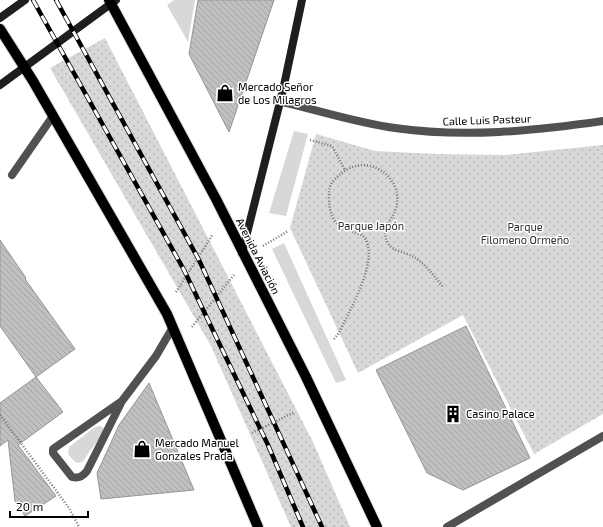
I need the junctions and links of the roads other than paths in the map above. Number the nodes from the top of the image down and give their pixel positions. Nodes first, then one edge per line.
1 (25, 0) edge
2 (302, 0) edge
3 (112, 1) edge
4 (0, 18) edge
5 (0, 29) edge
6 (24, 66) junction
7 (0, 85) edge
8 (279, 101) junction
9 (53, 116) junction
10 (603, 121) edge
11 (12, 175) dead end
12 (244, 257) junction
13 (173, 327) junction
14 (122, 402) junction
15 (603, 436) edge
16 (258, 527) edge
17 (377, 527) edge
18 (447, 527) edge

1 - 4 main road
2 - 8 main road
3 - 6 main road
3 - 12 main road, Avenida Aviación
5 - 6 main road
6 - 7 main road
6 - 9 main road
8 - 10 street, Calle Luis Pasteur
8 - 12 main road
9 - 11 street
9 - 13 main road
12 - 17 main road, Avenida Aviación
13 - 14 street
13 - 16 main road
14 - 14 street
15 - 18 street

